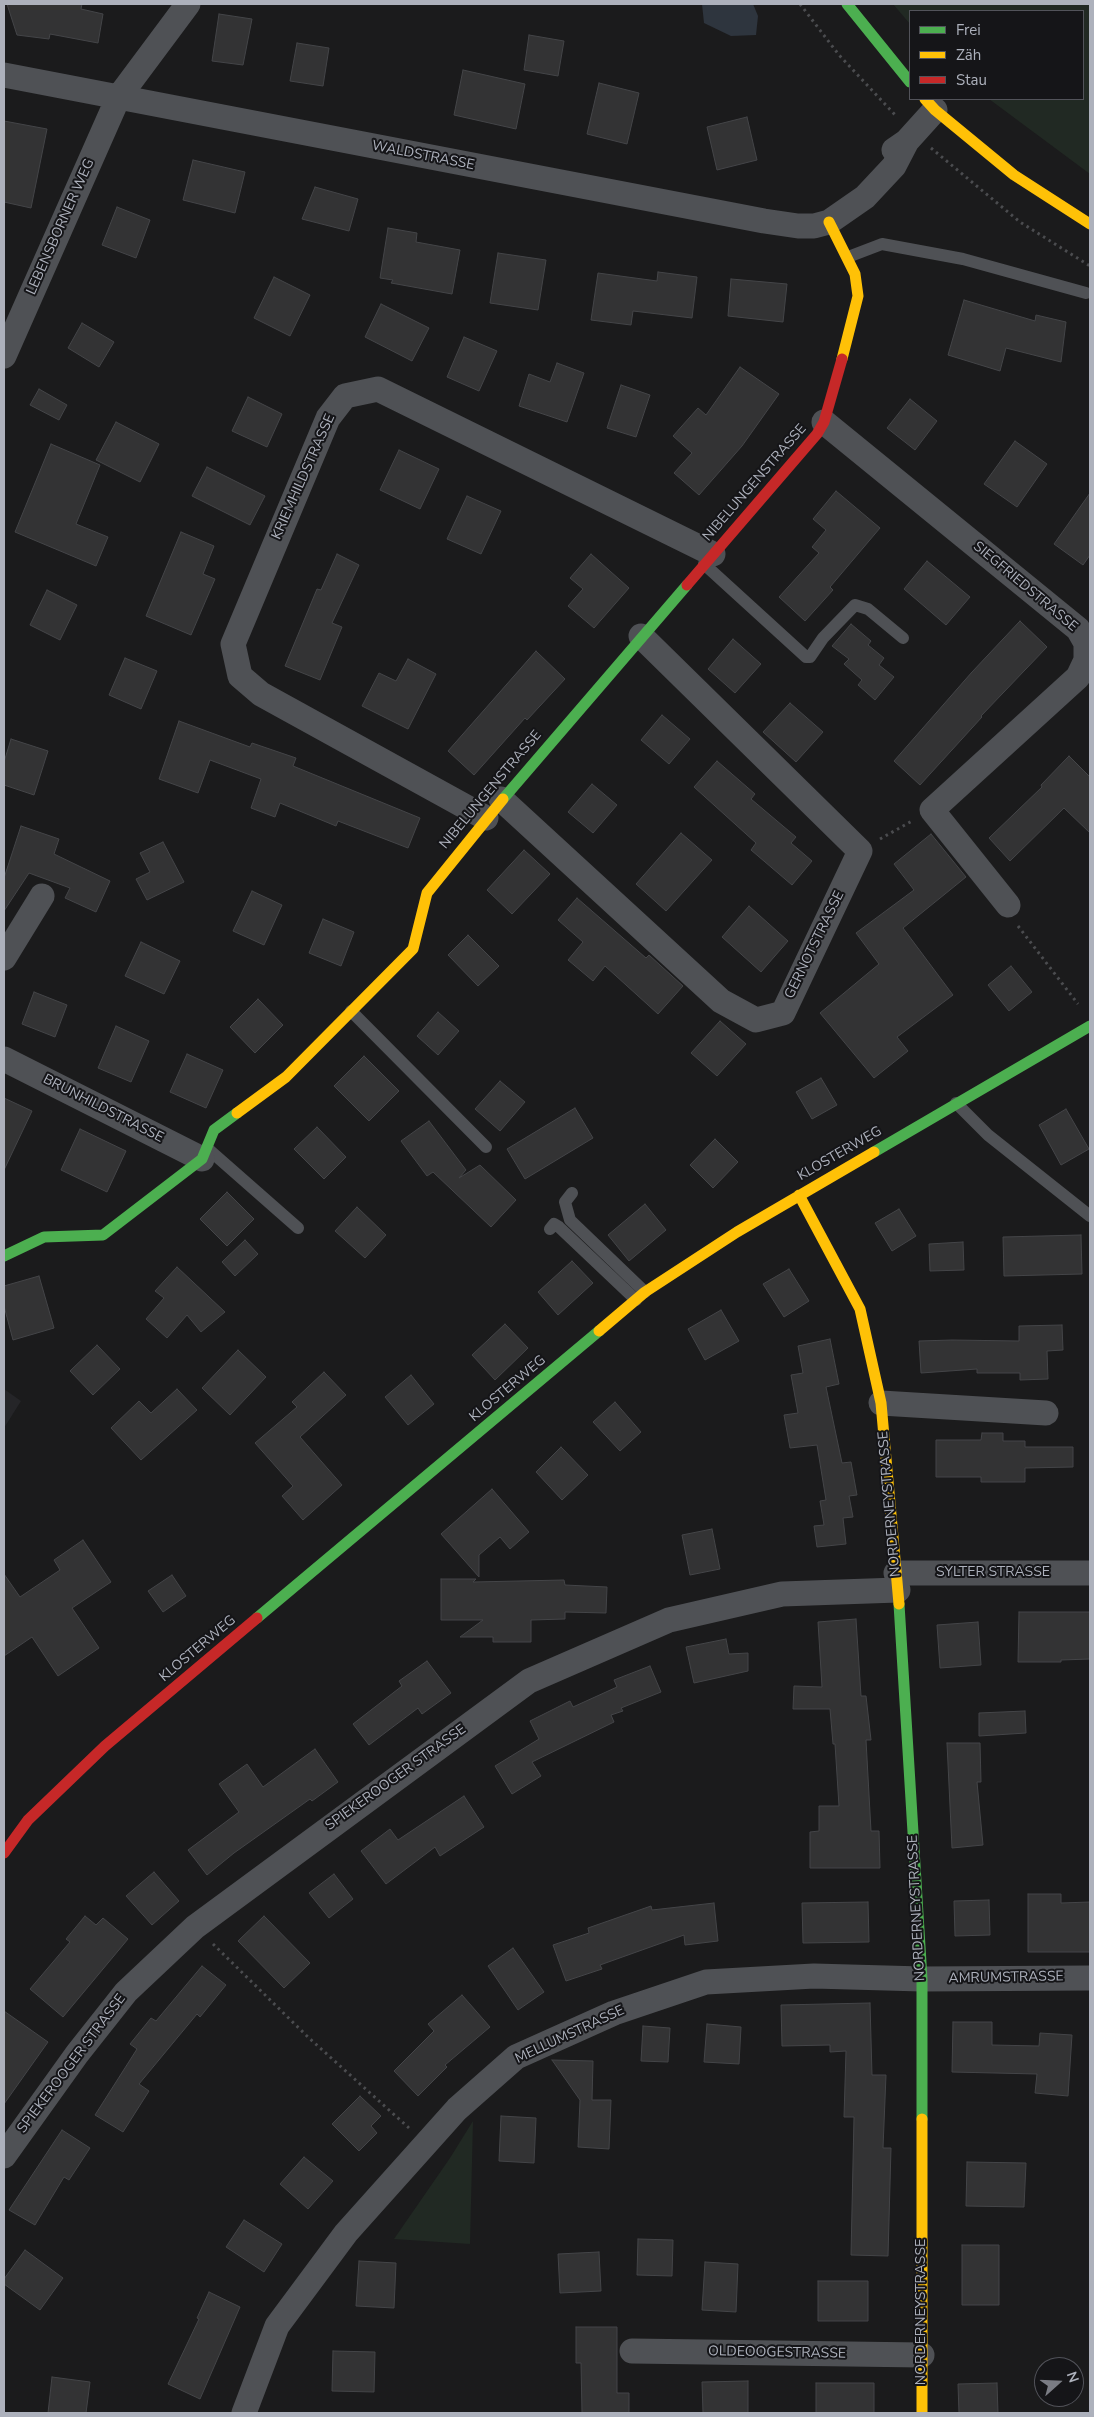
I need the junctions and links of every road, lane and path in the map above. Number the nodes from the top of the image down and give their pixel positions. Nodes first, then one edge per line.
1 (188, 4) edge
2 (800, 4) edge
3 (848, 4) edge
4 (4, 75) edge
5 (909, 81) edge
6 (118, 98) junction
7 (930, 104) edge
8 (910, 138) junction
9 (835, 218) junction
10 (1090, 224) edge
11 (848, 257) junction
12 (1090, 266) edge
13 (1086, 293) dead end
14 (4, 356) edge
15 (824, 422) junction
16 (709, 559) junction
17 (641, 636) junction
18 (904, 638) dead end
19 (493, 808) junction
20 (932, 810) junction
21 (860, 851) junction
22 (42, 896) dead end
23 (1008, 906) joint
24 (4, 958) edge
25 (1083, 1010) dead end
26 (351, 1011) junction
27 (1090, 1026) edge
28 (4, 1059) edge
29 (956, 1104) junction
30 (486, 1148) dead end
31 (204, 1153) junction
32 (572, 1193) dead end
33 (799, 1195) junction
34 (1087, 1209) edge
35 (298, 1228) dead end
36 (550, 1229) dead end
37 (4, 1256) edge
38 (640, 1296) junction
39 (881, 1403) junction
40 (1046, 1413) dead end
41 (1090, 1573) edge
42 (897, 1581) junction
43 (4, 1853) edge
44 (195, 1927) junction
45 (1090, 1978) edge
46 (922, 1979) junction
47 (426, 2143) junction
48 (4, 2156) edge
49 (632, 2351) dead end
50 (922, 2355) junction
51 (244, 2413) edge
52 (922, 2413) edge

1 - 6 street, LEBENSBORNER WEG
2 - 8 path
3 - 5 street
4 - 6 street, WALDSTRASSE
6 - 9 street, WALDSTRASSE
6 - 14 street, LEBENSBORNER WEG
7 - 8 street, WALDSTRASSE
7 - 10 street
8 - 9 street, WALDSTRASSE
8 - 12 path
9 - 11 street, NIBELUNGENSTRASSE
11 - 13 lane
11 - 15 street, NIBELUNGENSTRASSE
15 - 16 street, NIBELUNGENSTRASSE
15 - 20 street, SIEGFRIEDSTRASSE
16 - 17 street, NIBELUNGENSTRASSE
16 - 18 lane
16 - 19 street, KRIEMHILDSTRASSE
17 - 19 street, NIBELUNGENSTRASSE
17 - 21 street
19 - 21 street, GERNOTSTRASSE
19 - 26 street, NIBELUNGENSTRASSE
20 - 21 path
20 - 23 street
22 - 24 street
23 - 25 path
26 - 30 lane
26 - 31 street, NIBELUNGENSTRASSE
27 - 29 street, KLOSTERWEG
28 - 31 street, BRUNHILDSTRASSE
29 - 33 street, KLOSTERWEG
29 - 34 lane
31 - 35 lane
31 - 37 street, NIBELUNGENSTRASSE
32 - 38 lane
33 - 38 street, KLOSTERWEG
33 - 39 street, NORDERNEYSTRASSE
36 - 38 lane
38 - 43 street, KLOSTERWEG
39 - 40 street
39 - 42 street, NORDERNEYSTRASSE
41 - 42 street, SYLTER STRASSE
42 - 44 street, SPIEKEROOGER STRASSE
42 - 46 street, NORDERNEYSTRASSE
44 - 47 path
44 - 48 street, SPIEKEROOGER STRASSE
45 - 46 street, AMRUMSTRASSE
46 - 47 street, MELLUMSTRASSE
46 - 50 street, NORDERNEYSTRASSE
47 - 51 street, MELLUMSTRASSE
49 - 50 street, OLDEOOGESTRASSE
50 - 52 street, NORDERNEYSTRASSE

